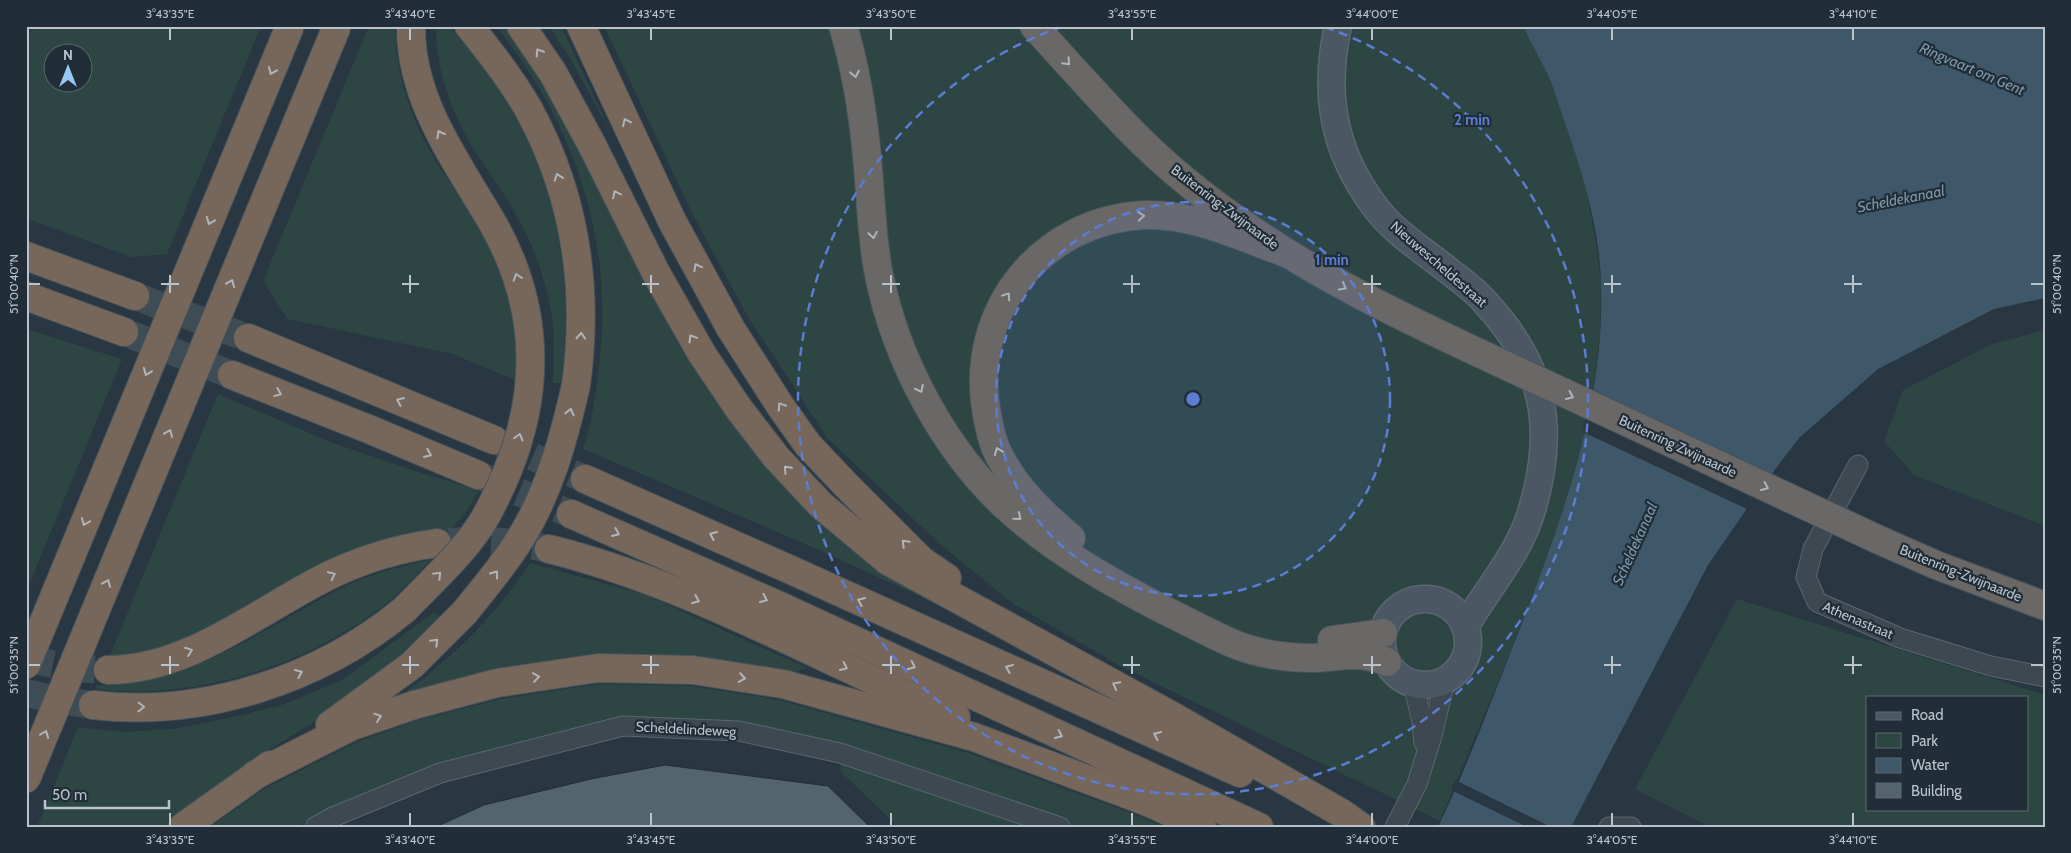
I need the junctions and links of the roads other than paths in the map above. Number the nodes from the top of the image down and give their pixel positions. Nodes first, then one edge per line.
1 (290, 26) edge
2 (336, 26) edge
3 (411, 26) edge
4 (469, 26) edge
5 (521, 26) edge
6 (581, 26) edge
7 (843, 26) edge
8 (1034, 26) edge
9 (1338, 26) edge
10 (1286, 253) junction
11 (26, 256) edge
12 (26, 296) edge
13 (135, 296) tunnel mouth
14 (124, 332) tunnel mouth
15 (248, 338) tunnel mouth
16 (1479, 353) joint
17 (232, 375) tunnel mouth
18 (494, 440) tunnel mouth
19 (1858, 465) dead end
20 (478, 475) tunnel mouth
21 (585, 479) tunnel mouth
22 (571, 514) tunnel mouth
23 (1877, 539) joint
24 (437, 543) tunnel mouth
25 (550, 549) tunnel mouth
26 (1492, 582) junction
27 (1448, 606) junction
28 (2045, 606) edge
29 (1465, 627) junction
30 (1383, 633) junction
31 (1043, 644) junction
32 (1387, 662) junction
33 (26, 665) edge
34 (108, 670) tunnel mouth
35 (2045, 677) edge
36 (1445, 680) junction
37 (1413, 683) junction
38 (93, 705) tunnel mouth
39 (1426, 756) junction
40 (255, 775) junction
41 (26, 779) edge
42 (1153, 804) junction
43 (1350, 822) edge
44 (183, 827) edge
45 (314, 827) edge
46 (1060, 827) edge
47 (1202, 827) edge
48 (1259, 827) edge
49 (1395, 827) edge
50 (1609, 827) edge
51 (1631, 827) edge

1 -> 33 highway, bridge
41 -> 2 highway, bridge
38 -> 3 highway, bridge
40 -> 4 highway, bridge
31 -> 5 highway
31 -> 6 highway
7 -> 32 highway
8 -> 10 highway, Buitenring-Zwijnaarde
9 - 26 main road, Nieuwescheldestraat
10 -> 16 highway, Buitenring-Zwijnaarde
30 -> 10 highway
11 - 13 highway
12 - 14 highway
18 -> 15 highway
16 -> 23 highway, Buitenring Zwijnaarde, bridge
17 -> 20 highway
19 - 35 street, Athenastraat
43 -> 21 highway
22 -> 48 highway
23 - 28 highway, Buitenring-Zwijnaarde
34 -> 24 highway
25 -> 42 highway
26 - 27 main road, Nieuwescheldestraat
26 - 29 main road, Nieuwescheldestraat
27 - 29 main road
27 - 30 main road
29 - 36 main road
30 - 32 main road
43 -> 31 highway
32 - 37 main road
36 - 37 main road
36 - 39 street
37 - 39 street
39 - 49 street
40 -> 42 highway
40 - 44 highway
42 - 47 highway
45 - 46 street, Scheldelindeweg
50 - 51 street

